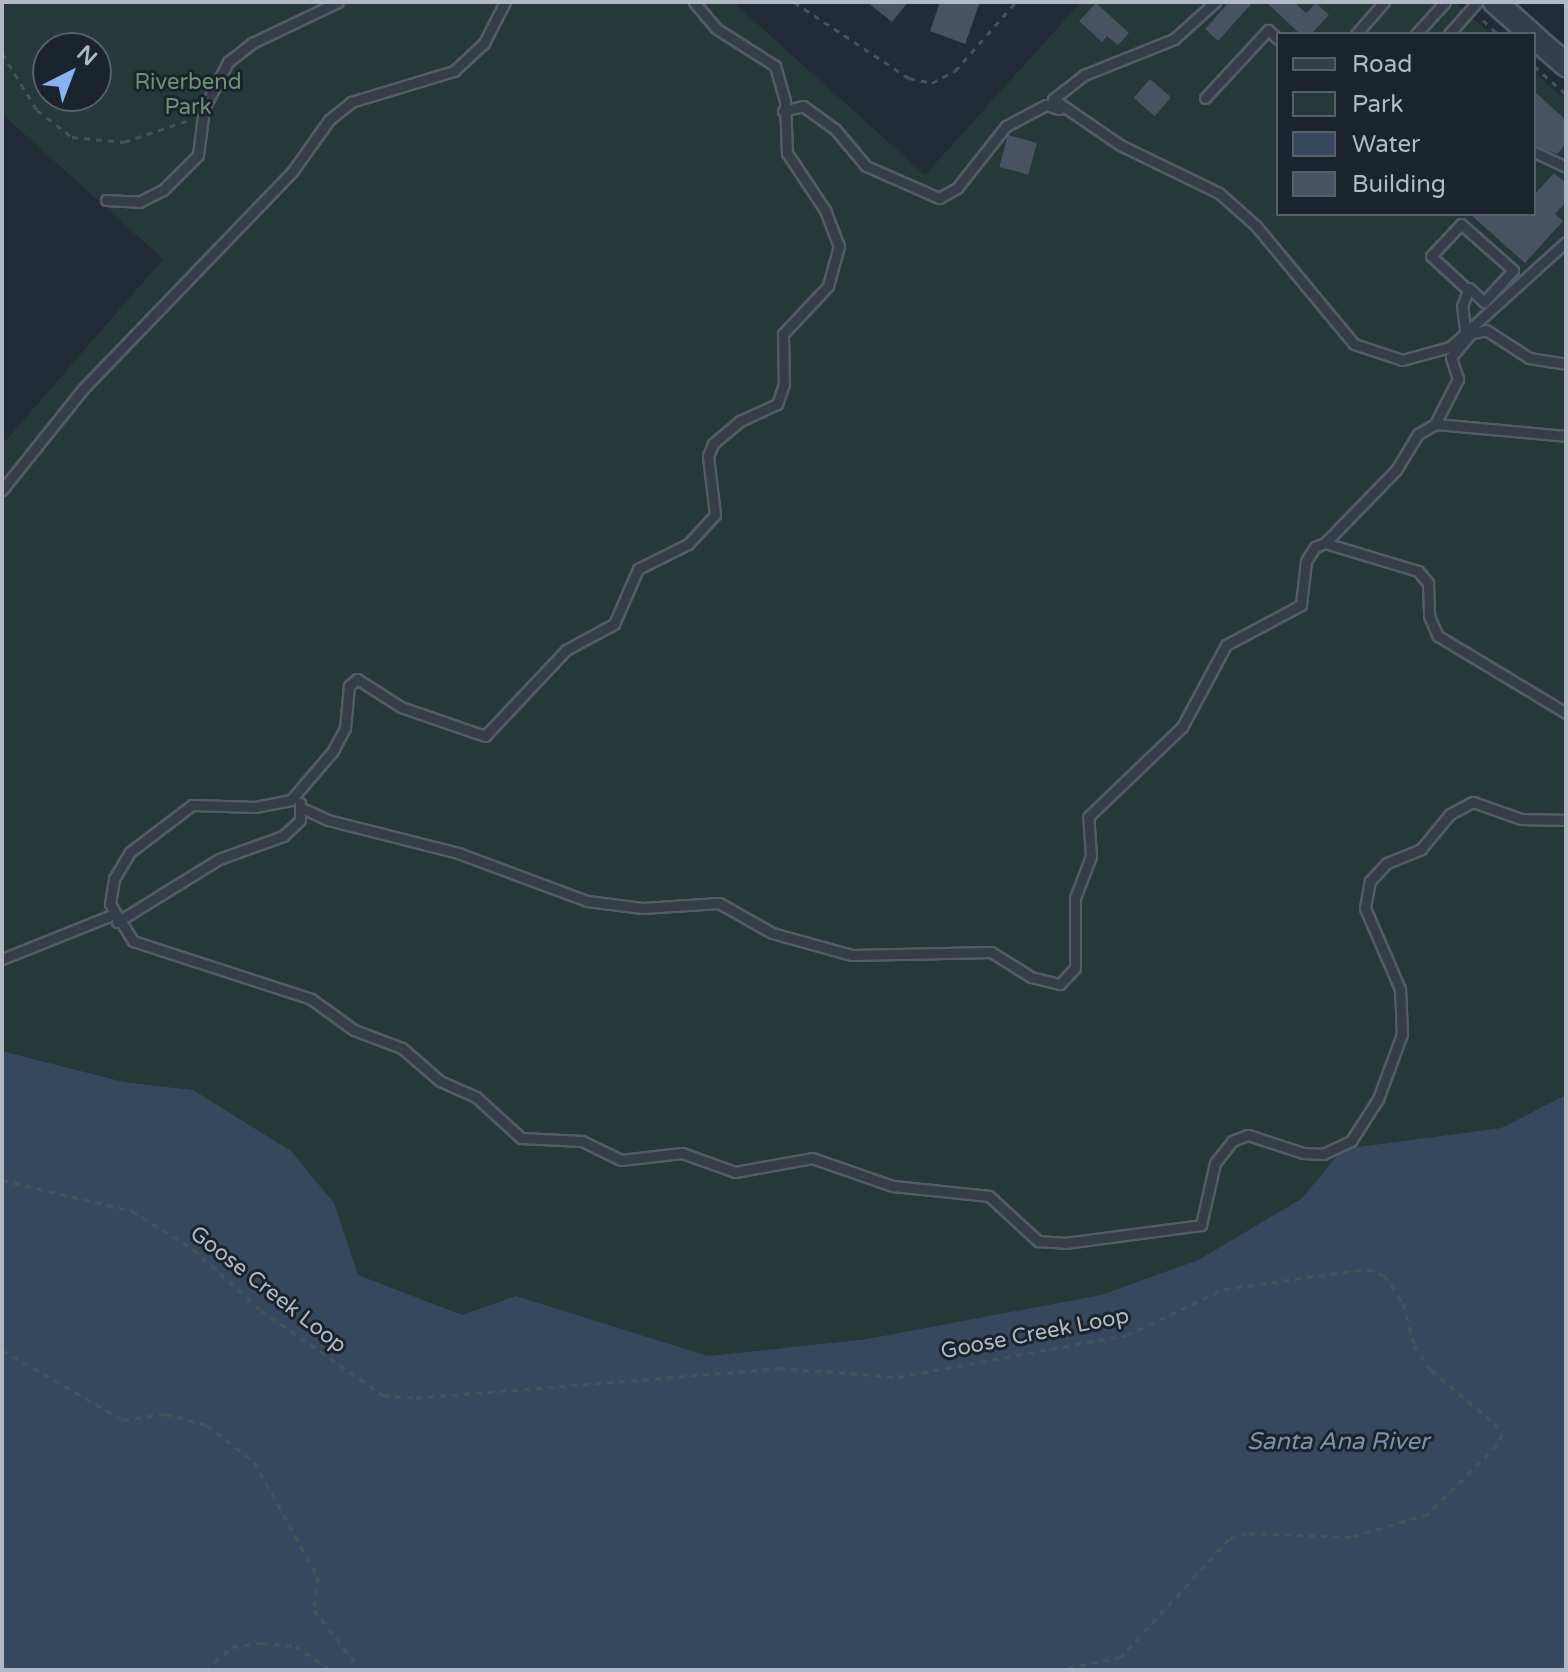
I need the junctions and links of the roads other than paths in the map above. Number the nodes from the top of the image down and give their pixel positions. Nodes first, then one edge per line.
1 (338, 2) edge
2 (505, 2) edge
3 (694, 2) edge
4 (1215, 2) edge
5 (1384, 2) edge
6 (1445, 2) edge
7 (1477, 2) edge
8 (1495, 2) edge
9 (1358, 32) edge
10 (1418, 32) edge
11 (1451, 32) edge
12 (1529, 32) edge
13 (1276, 37) edge
14 (1536, 39) edge
15 (1566, 65) edge
16 (1205, 98) dead end
17 (783, 111) junction
18 (1536, 153) edge
19 (1566, 167) edge
20 (106, 200) dead end
21 (1566, 242) edge
22 (1468, 290) junction
23 (1486, 318) junction
24 (1486, 330) junction
25 (1466, 335) junction
26 (1456, 347) junction
27 (1566, 364) edge
28 (1435, 424) junction
29 (1566, 436) edge
30 (2, 490) edge
31 (1325, 543) junction
32 (1566, 713) edge
33 (297, 795) junction
34 (302, 808) junction
35 (1566, 820) edge
36 (115, 919) junction
37 (2, 959) edge

1 - 20 lane
2 - 30 lane
3 - 17 lane
4 - 25 lane
5 - 9 lane
6 - 10 lane
7 - 11 lane
8 - 12 street
13 - 16 lane
14 - 15 street
17 - 26 lane
17 - 33 lane
18 - 19 lane
21 - 23 lane
22 - 22 lane
22 - 25 lane
23 - 24 lane
23 - 25 lane
24 - 25 lane
24 - 27 lane
25 - 26 lane
26 - 28 lane
28 - 29 lane
28 - 31 lane
31 - 32 lane
31 - 34 lane
33 - 34 lane
33 - 36 lane
34 - 36 lane
35 - 36 lane
36 - 37 lane

